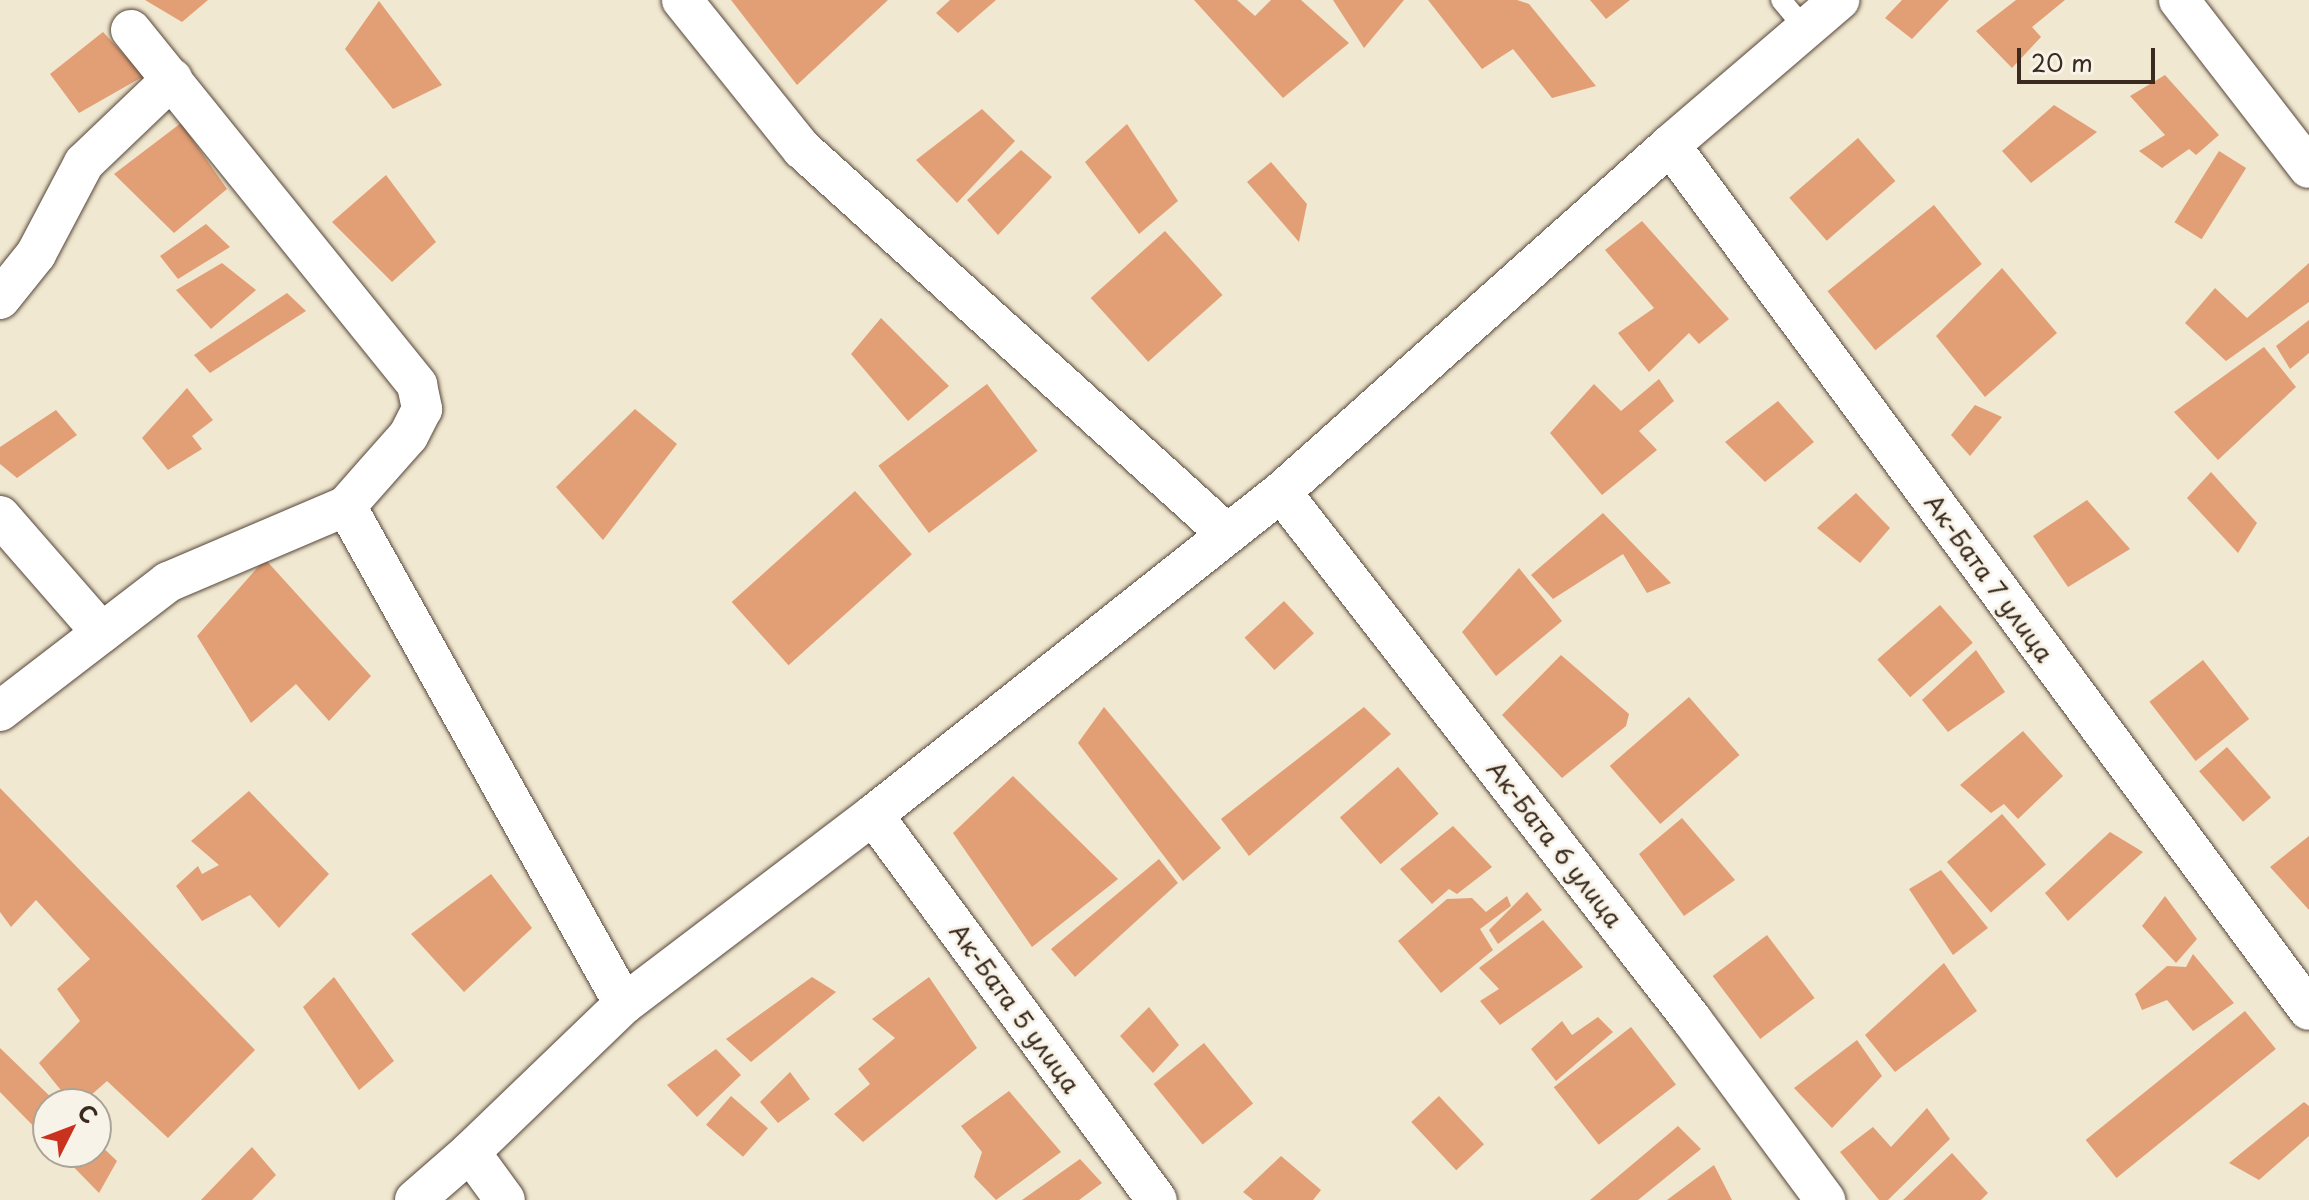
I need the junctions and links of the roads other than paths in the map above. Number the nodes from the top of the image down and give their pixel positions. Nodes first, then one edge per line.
1 (682, 0) edge
2 (1839, 0) edge
3 (2179, 0) edge
4 (1793, 15) edge
5 (131, 30) dead end
6 (172, 79) junction
7 (1670, 145) junction
8 (2309, 168) edge
9 (0, 299) edge
10 (1281, 492) junction
11 (346, 506) junction
12 (0, 516) edge
13 (1227, 534) junction
14 (102, 633) junction
15 (0, 711) edge
16 (873, 815) junction
17 (624, 1004) junction
18 (2309, 1010) edge
19 (470, 1152) junction
20 (415, 1200) edge
21 (505, 1200) edge
22 (1157, 1200) edge
23 (1825, 1200) edge

1 - 13 street
2 - 4 street
3 - 8 street
4 - 7 street
5 - 6 street
6 - 9 street
6 - 11 street
7 - 10 street
7 - 18 street, Ак-Бата 7 улица
10 - 13 street
10 - 23 street, Ак-Бата 6 улица
11 - 14 street
11 - 17 street
12 - 14 street
13 - 16 street
14 - 15 street
16 - 17 street
16 - 22 street, Ак-Бата 5 улица
17 - 19 street
19 - 20 street
19 - 21 street

